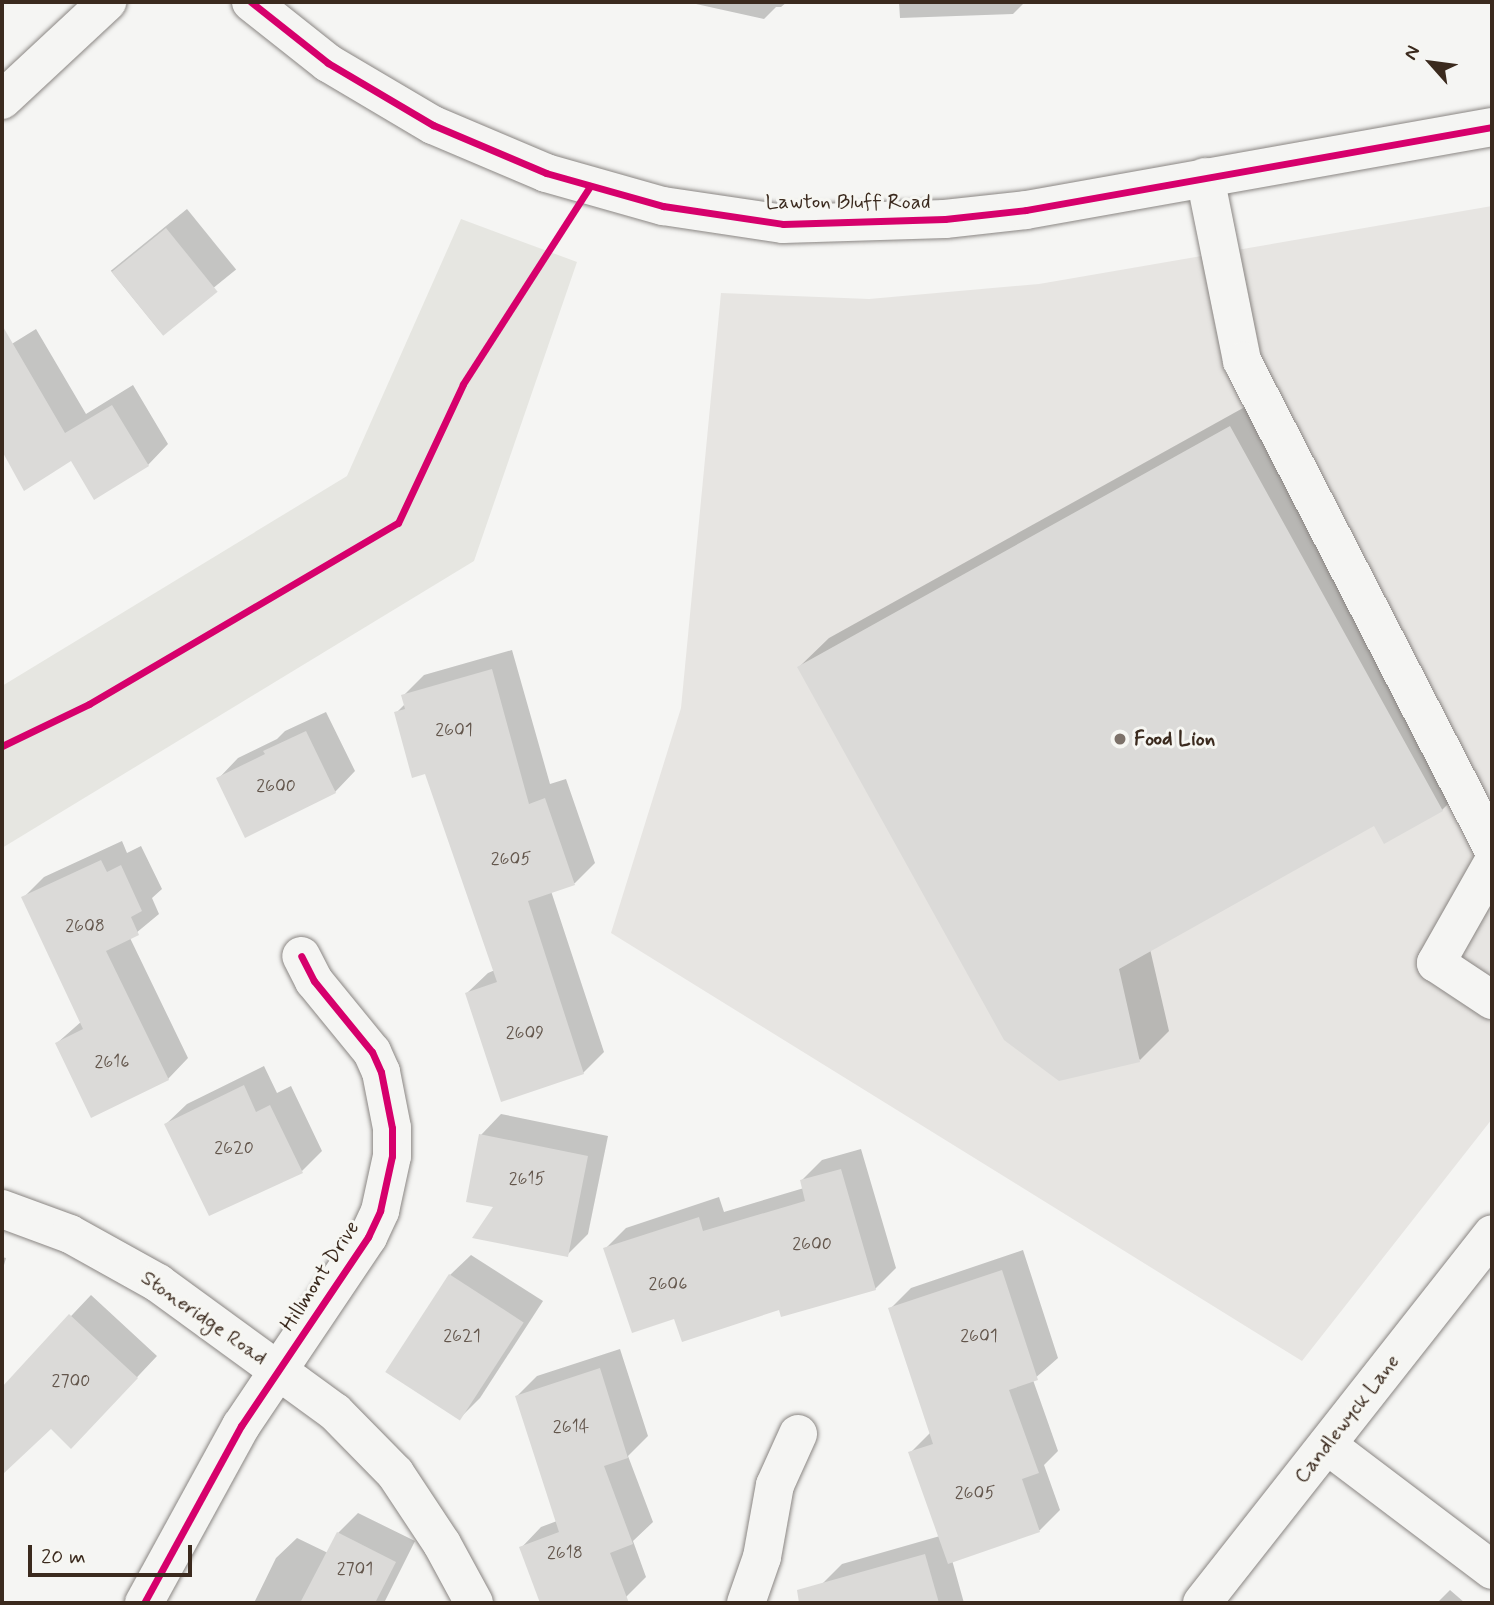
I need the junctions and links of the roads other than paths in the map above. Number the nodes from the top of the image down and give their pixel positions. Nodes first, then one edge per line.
1 (107, 2) edge
2 (251, 2) edge
3 (2, 100) edge
4 (1492, 127) edge
5 (1205, 177) junction
6 (1492, 847) edge
7 (1492, 864) edge
8 (301, 956) dead end
9 (1492, 1000) edge
10 (2, 1209) edge
11 (1492, 1235) edge
12 (279, 1371) junction
13 (798, 1434) dead end
14 (1327, 1445) junction
15 (1492, 1570) edge
16 (144, 1603) edge
17 (474, 1603) edge
18 (746, 1603) edge
19 (1202, 1603) edge

1 - 3 street
2 - 5 street, Lawton Bluff Road
4 - 5 street, Lawton Bluff Road
5 - 6 street
7 - 9 street
8 - 12 street, Hillmont Drive
10 - 12 street, Stoneridge Road
11 - 14 street, Candlewyck Lane
12 - 16 street, Hillmont Drive
12 - 17 street, Stoneridge Road
13 - 18 street
14 - 15 street
14 - 19 street, Candlewyck Lane

